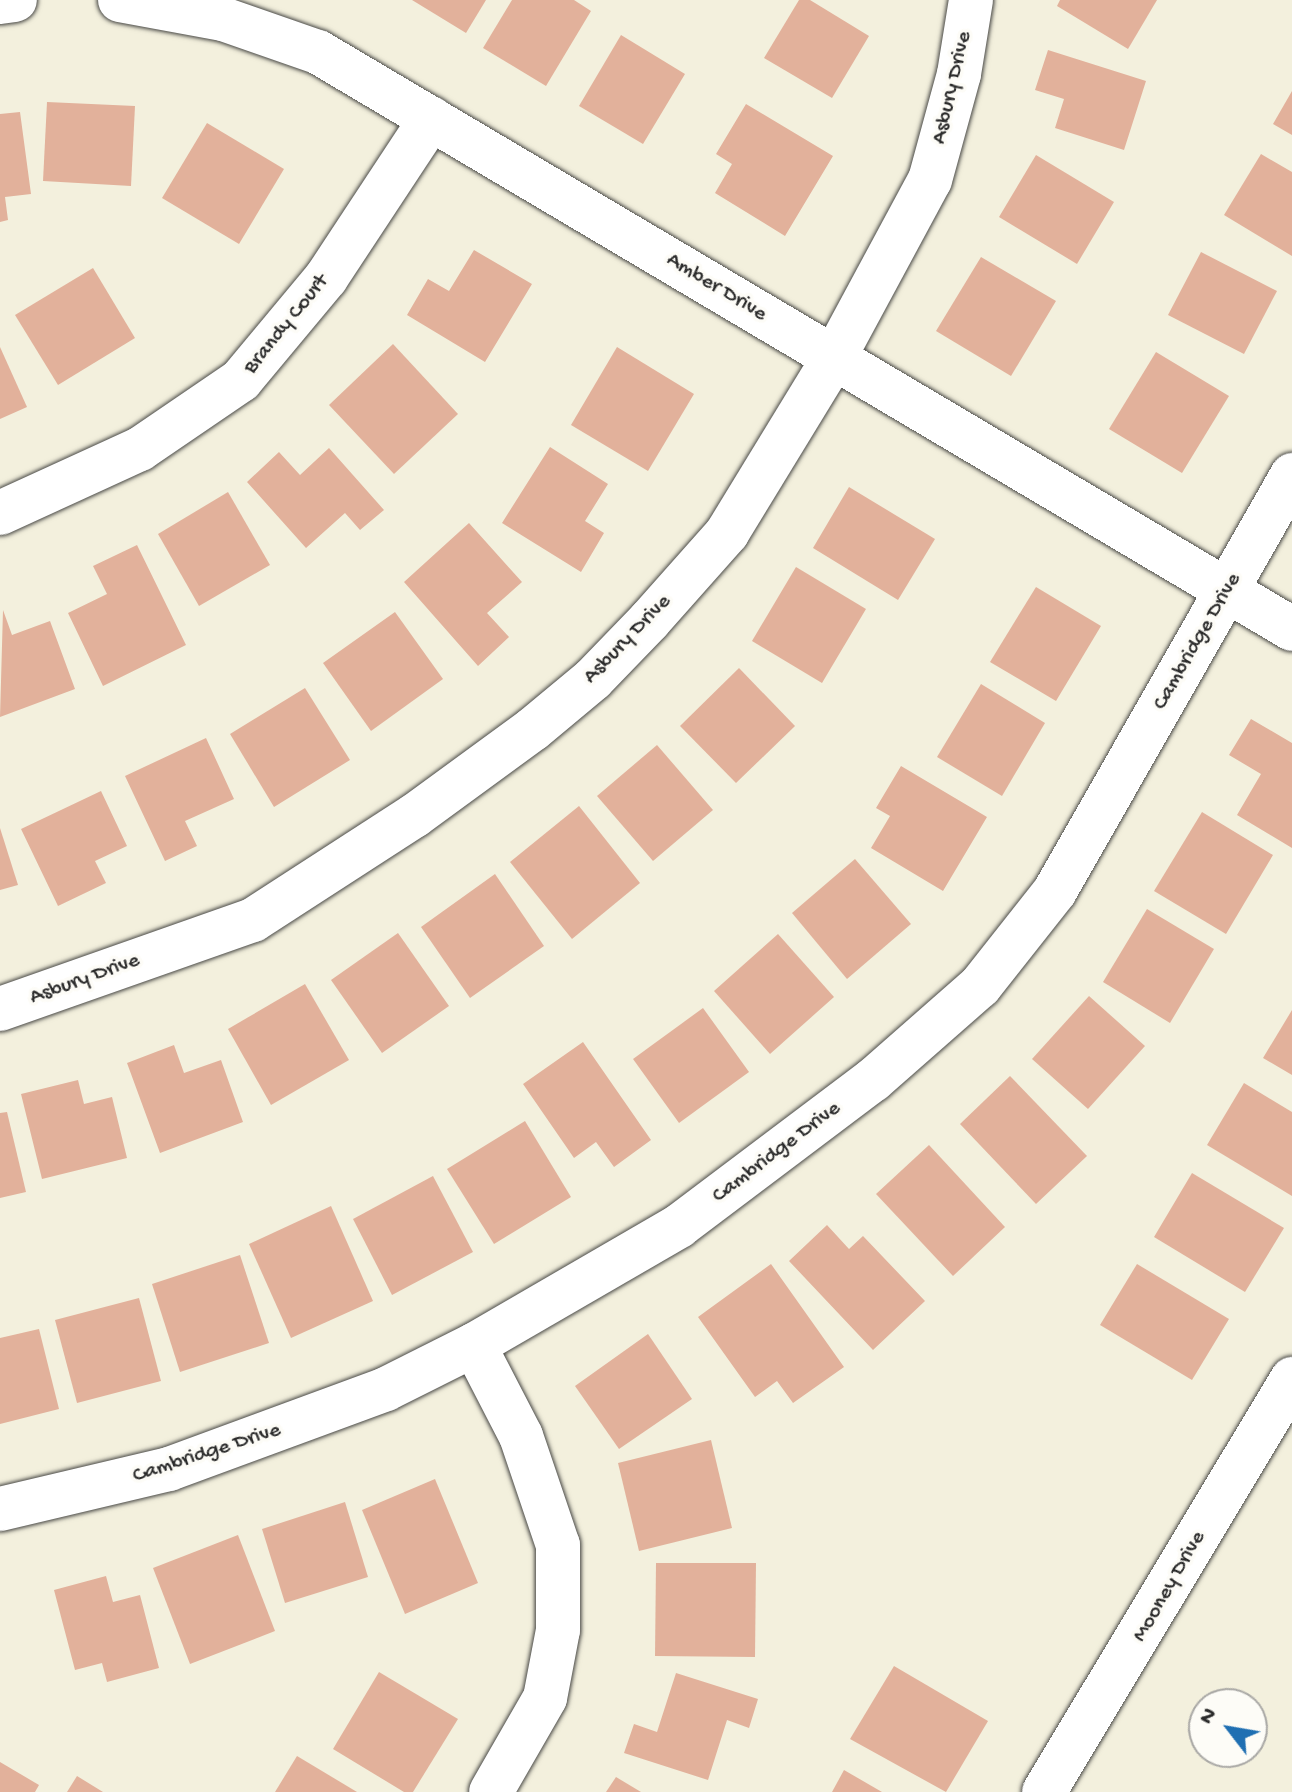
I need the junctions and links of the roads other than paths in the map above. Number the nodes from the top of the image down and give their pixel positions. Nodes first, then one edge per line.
1 (15, 0) edge
2 (120, 0) edge
3 (971, 0) edge
4 (0, 2) edge
5 (431, 119) junction
6 (834, 358) junction
7 (1292, 475) edge
8 (0, 513) edge
9 (1227, 592) junction
10 (1292, 629) edge
11 (0, 1009) edge
12 (474, 1345) junction
13 (1292, 1379) edge
14 (0, 1509) edge
15 (491, 1792) edge
16 (1044, 1792) edge

1 - 4 street
2 - 5 street, Amber Drive
3 - 6 street, Asbury Drive
5 - 6 street, Amber Drive
5 - 8 street, Brandy Court
6 - 9 street, Amber Drive
6 - 11 street, Asbury Drive
7 - 9 street, Cambridge Drive
9 - 10 street, Amber Drive
9 - 12 street, Cambridge Drive
12 - 14 street, Cambridge Drive
12 - 15 street
13 - 16 street, Mooney Drive

